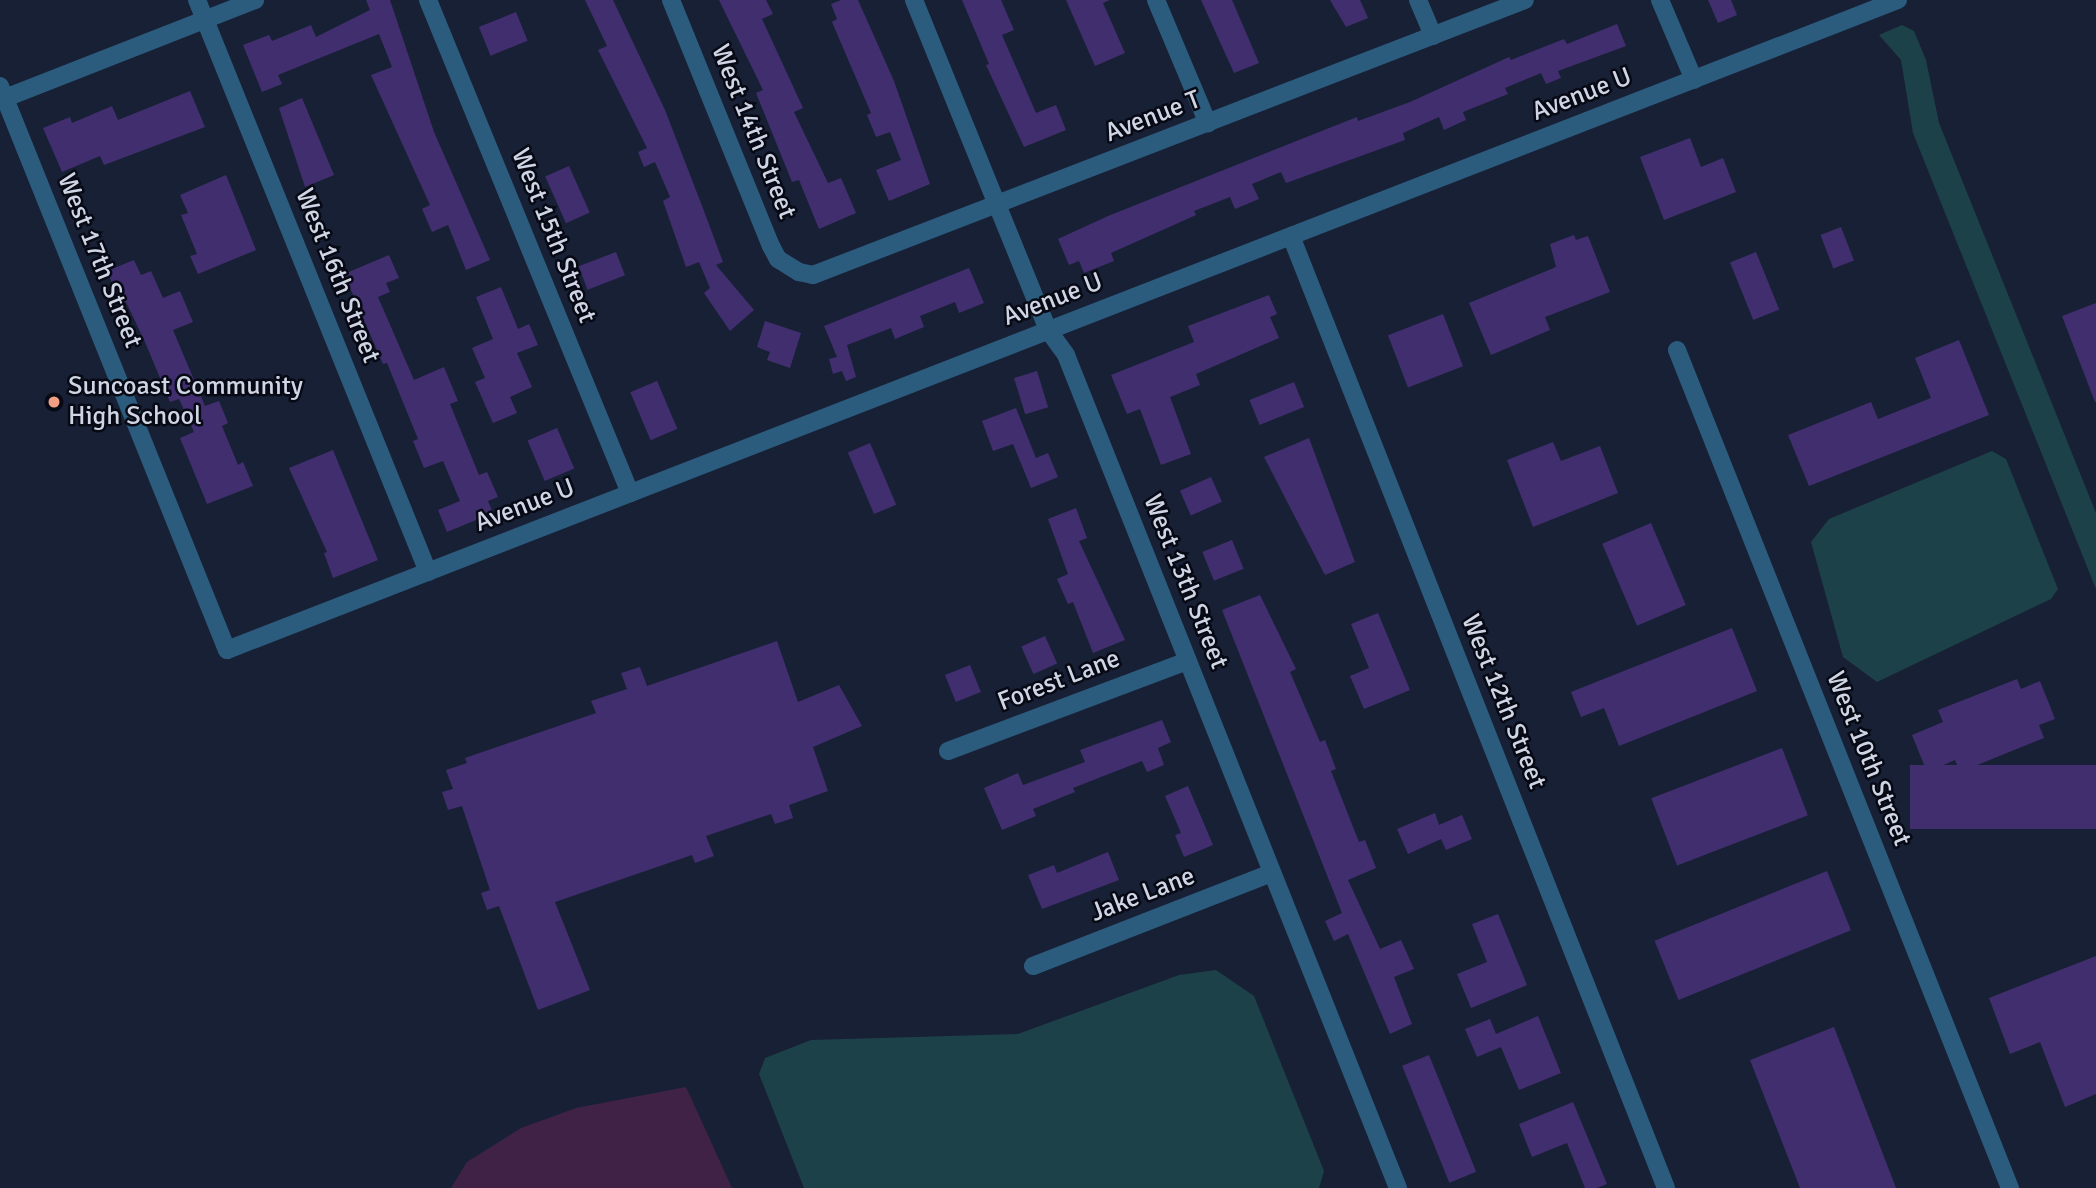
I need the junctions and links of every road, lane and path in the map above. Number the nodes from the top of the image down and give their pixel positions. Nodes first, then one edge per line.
1 (197, 0) edge
2 (255, 0) edge
3 (428, 0) edge
4 (671, 0) edge
5 (914, 0) edge
6 (1156, 0) edge
7 (1418, 0) edge
8 (1525, 0) edge
9 (1660, 0) edge
10 (1898, 0) edge
11 (205, 20) junction
12 (1433, 36) junction
13 (1694, 80) junction
14 (2, 95) edge
15 (1208, 124) junction
16 (997, 206) junction
17 (1291, 236) junction
18 (799, 272) joint
19 (1048, 330) junction
20 (1677, 350) dead end
21 (630, 493) junction
22 (428, 572) junction
23 (227, 650) joint
24 (1188, 661) junction
25 (948, 751) dead end
26 (1272, 873) junction
27 (1033, 966) dead end
28 (1398, 1188) edge
29 (1666, 1188) edge
30 (2010, 1188) edge

1 - 11 street, West 16th Street
2 - 11 street
3 - 21 street, West 15th Street
4 - 18 street, West 14th Street
5 - 16 street, West 13th Street
6 - 15 street
7 - 12 street
8 - 12 street, Avenue T
9 - 13 street
10 - 13 street, Avenue U
11 - 14 street
11 - 22 street, West 16th Street
12 - 15 street, Avenue T
13 - 17 street, Avenue U
14 - 23 street, West 17th Street
15 - 16 street, Avenue T
16 - 18 street, Avenue T
16 - 19 street, West 13th Street
17 - 19 street, Avenue U
17 - 29 street, West 12th Street
19 - 21 street, Avenue U
19 - 24 street, West 13th Street
20 - 30 street, West 10th Street
21 - 22 street, Avenue U
22 - 23 street, Avenue U
24 - 25 street, Forest Lane
24 - 26 street, West 13th Street
26 - 27 street, Jake Lane
26 - 28 street, West 13th Street

